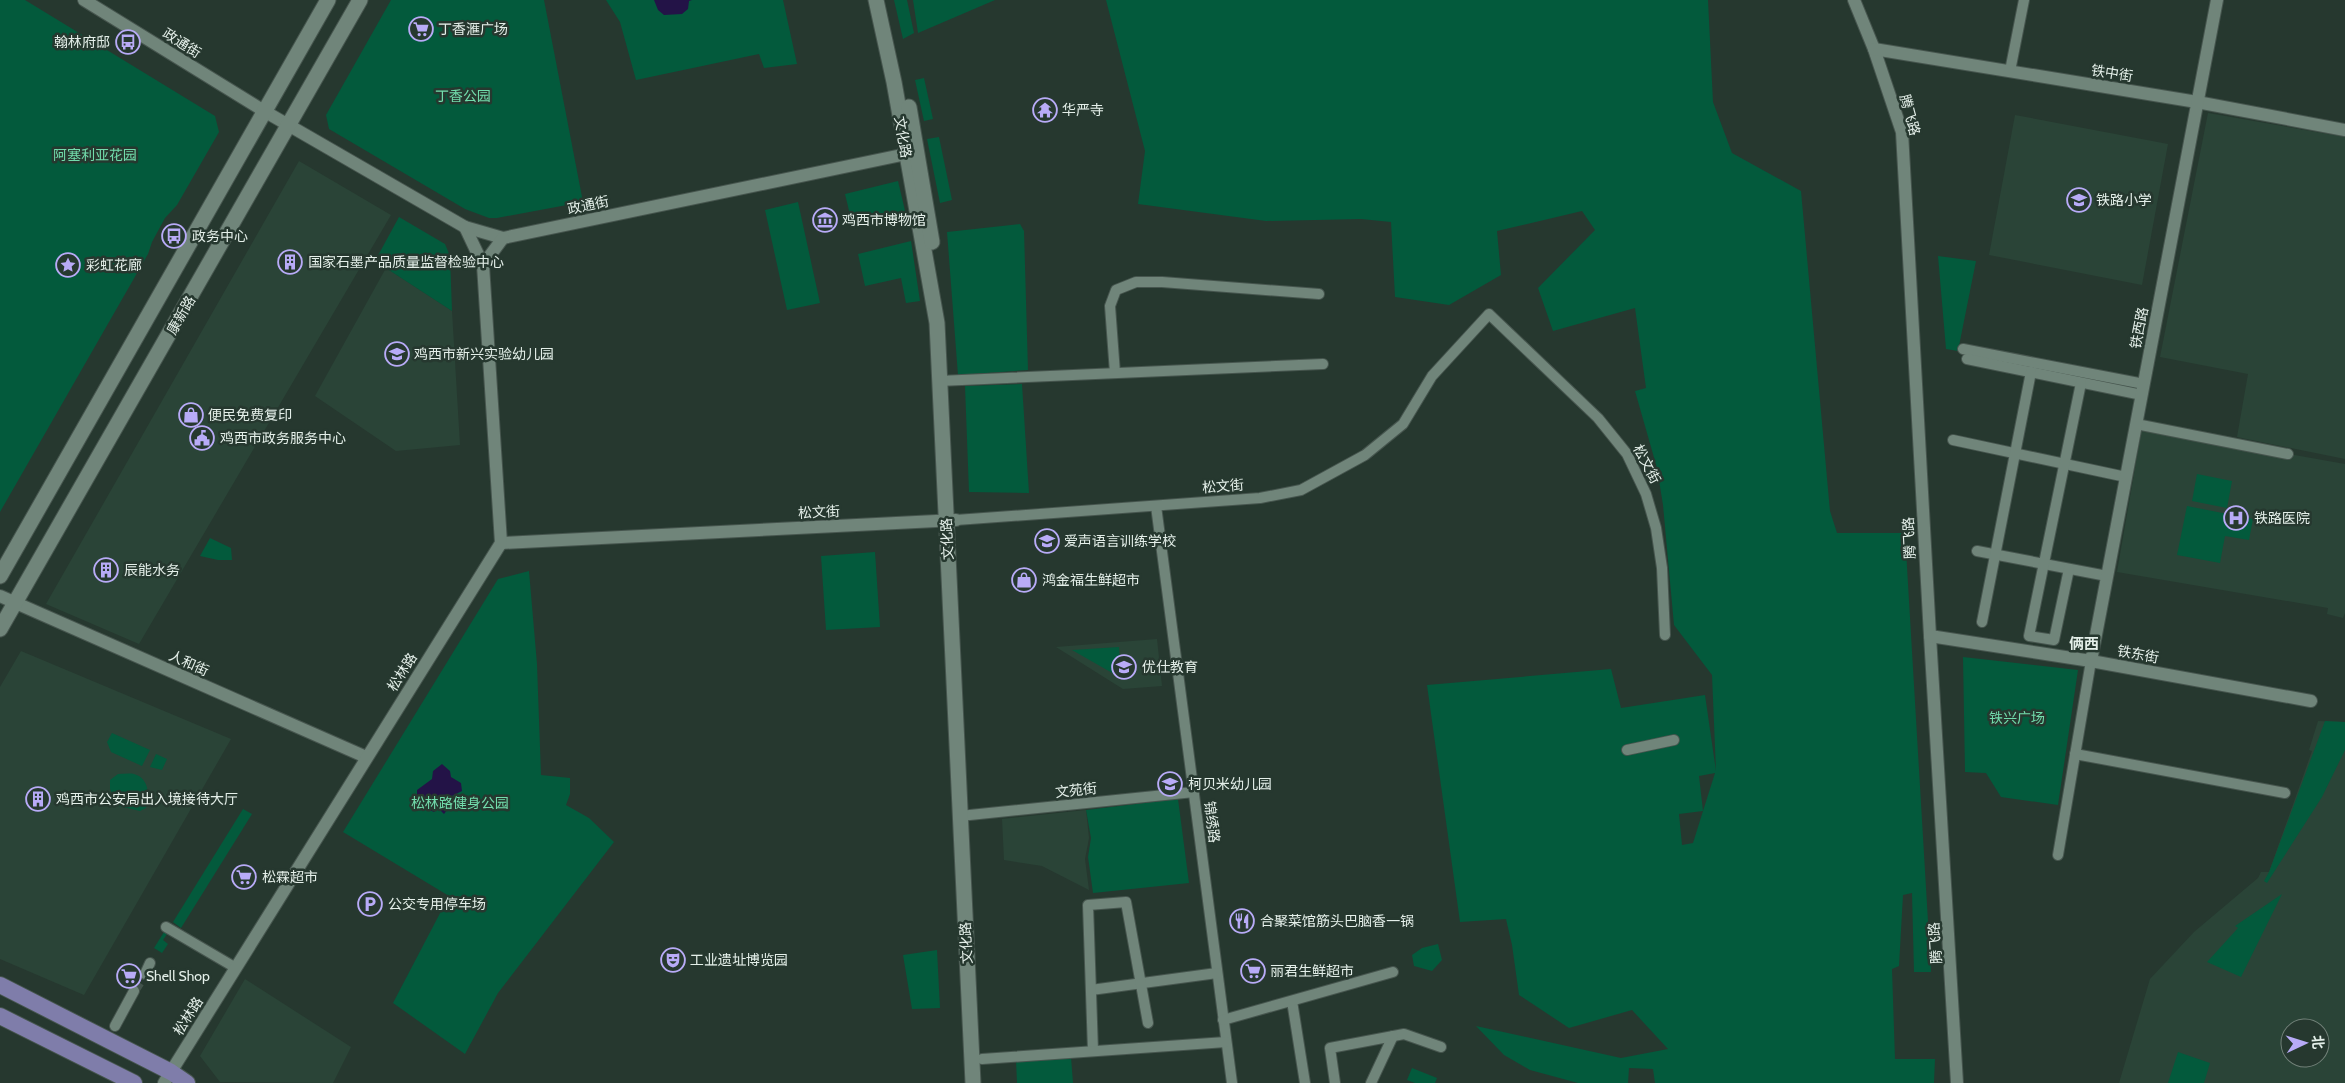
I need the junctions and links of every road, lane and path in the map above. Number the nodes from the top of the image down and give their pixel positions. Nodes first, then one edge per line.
1 (84, 0) edge
2 (328, 0) edge
3 (360, 0) edge
4 (876, 0) edge
5 (886, 0) edge
6 (1854, 0) edge
7 (2024, 0) edge
8 (2217, 0) edge
9 (1874, 49) junction
10 (2010, 71) junction
11 (2197, 102) junction
12 (264, 111) junction
13 (289, 126) junction
14 (2345, 130) edge
15 (911, 153) junction
16 (465, 227) junction
17 (503, 238) junction
18 (484, 265) junction
19 (1319, 294) dead end
20 (1963, 348) dead end
21 (1967, 359) dead end
22 (1323, 364) dead end
23 (2031, 372) junction
24 (1115, 373) junction
25 (944, 381) junction
26 (2081, 383) junction
27 (2143, 390) junction
28 (2136, 424) junction
29 (1954, 440) dead end
30 (2015, 454) junction
31 (2288, 454) dead end
32 (2064, 464) junction
33 (2126, 477) junction
34 (1156, 506) junction
35 (951, 520) junction
36 (501, 544) junction
37 (1977, 551) dead end
38 (1995, 555) junction
39 (2044, 564) junction
40 (2069, 568) junction
41 (0, 576) edge
42 (2107, 576) junction
43 (0, 596) edge
44 (15, 602) junction
45 (1982, 622) dead end
46 (0, 629) edge
47 (1665, 635) dead end
48 (1930, 636) junction
49 (2091, 661) junction
50 (2311, 701) dead end
51 (1674, 740) dead end
52 (1627, 750) dead end
53 (2075, 754) junction
54 (366, 757) junction
55 (1194, 792) junction
56 (2285, 793) dead end
57 (965, 816) junction
58 (2058, 855) dead end
59 (166, 927) dead end
60 (150, 963) dead end
61 (236, 968) junction
62 (1392, 972) dead end
63 (1217, 973) junction
64 (144, 974) tunnel mouth
65 (1140, 983) junction
66 (0, 985) edge
67 (1091, 990) junction
68 (134, 991) tunnel mouth
69 (1292, 1001) junction
70 (0, 1016) edge
71 (1223, 1020) junction
72 (1148, 1023) dead end
73 (115, 1026) dead end
74 (1393, 1036) junction
75 (1226, 1042) junction
76 (1441, 1047) dead end
77 (1094, 1051) junction
78 (982, 1060) junction
79 (168, 1077) edge
80 (134, 1083) edge
81 (187, 1083) edge
82 (973, 1083) edge
83 (983, 1083) edge
84 (1232, 1083) edge
85 (1305, 1083) edge
86 (1335, 1083) edge
87 (1371, 1083) edge
88 (1957, 1083) edge

1 - 12 street, 政通街
2 - 12 main road, 康新路
3 - 13 main road, 康新路
4 - 15 main road, 文化路
5 - 15 main road, 文化路
6 - 9 street, 腾飞路
7 - 10 street
8 - 11 street, 铁西路
9 - 10 street, 铁中街
9 - 48 street, 腾飞路
10 - 11 street, 铁中街
11 - 14 street, 铁中街
11 - 27 street, 铁西路
12 - 13 street, 政通街
12 - 41 main road, 康新路
13 - 16 street, 政通街
13 - 44 main road, 康新路
15 - 17 street, 政通街
15 - 25 main road, 文化路
16 - 17 street, 政通街
16 - 18 street
17 - 18 street
18 - 36 street
19 - 24 street
20 - 27 street
21 - 23 street
22 - 24 street
23 - 26 street
23 - 30 street
24 - 25 street
25 - 35 main road, 文化路
26 - 27 street
26 - 32 street
27 - 28 street, 铁西路
28 - 31 street
28 - 33 street, 铁西路
29 - 30 street
30 - 32 street
30 - 38 street
32 - 33 street
32 - 39 street
33 - 42 street, 铁西路
34 - 35 street, 松文街
34 - 47 street, 松文街
34 - 55 street, 锦绣路
35 - 36 street, 松文街
35 - 57 main road, 文化路
36 - 54 street, 松林路
37 - 38 street
38 - 39 street
38 - 45 street
39 - 40 street
39 - 40 street
40 - 42 street
42 - 49 street, 铁西路
43 - 44 street, 人和街
44 - 46 main road, 康新路
44 - 54 street, 人和街
48 - 49 street, 铁东街
48 - 88 street, 腾飞路
49 - 50 street, 铁东街
49 - 53 street
51 - 52 street
53 - 56 street
53 - 58 street
54 - 61 street, 松林路
55 - 57 street, 文苑街
55 - 63 street, 锦绣路
57 - 78 main road, 文化路
57 - 82 main road, 文化路
59 - 61 street
60 - 64 street
61 - 79 street, 松林路
62 - 69 street
63 - 65 street
63 - 71 street, 锦绣路
65 - 67 street
65 - 67 street
65 - 72 street
66 - 79 main road
67 - 77 street
68 - 73 street
69 - 71 street
69 - 85 street
70 - 80 main road
71 - 75 street, 锦绣路
74 - 76 street
74 - 86 street
74 - 87 street
75 - 77 street
75 - 84 street, 锦绣路
77 - 78 street
78 - 83 main road, 文化路
79 - 81 main road

